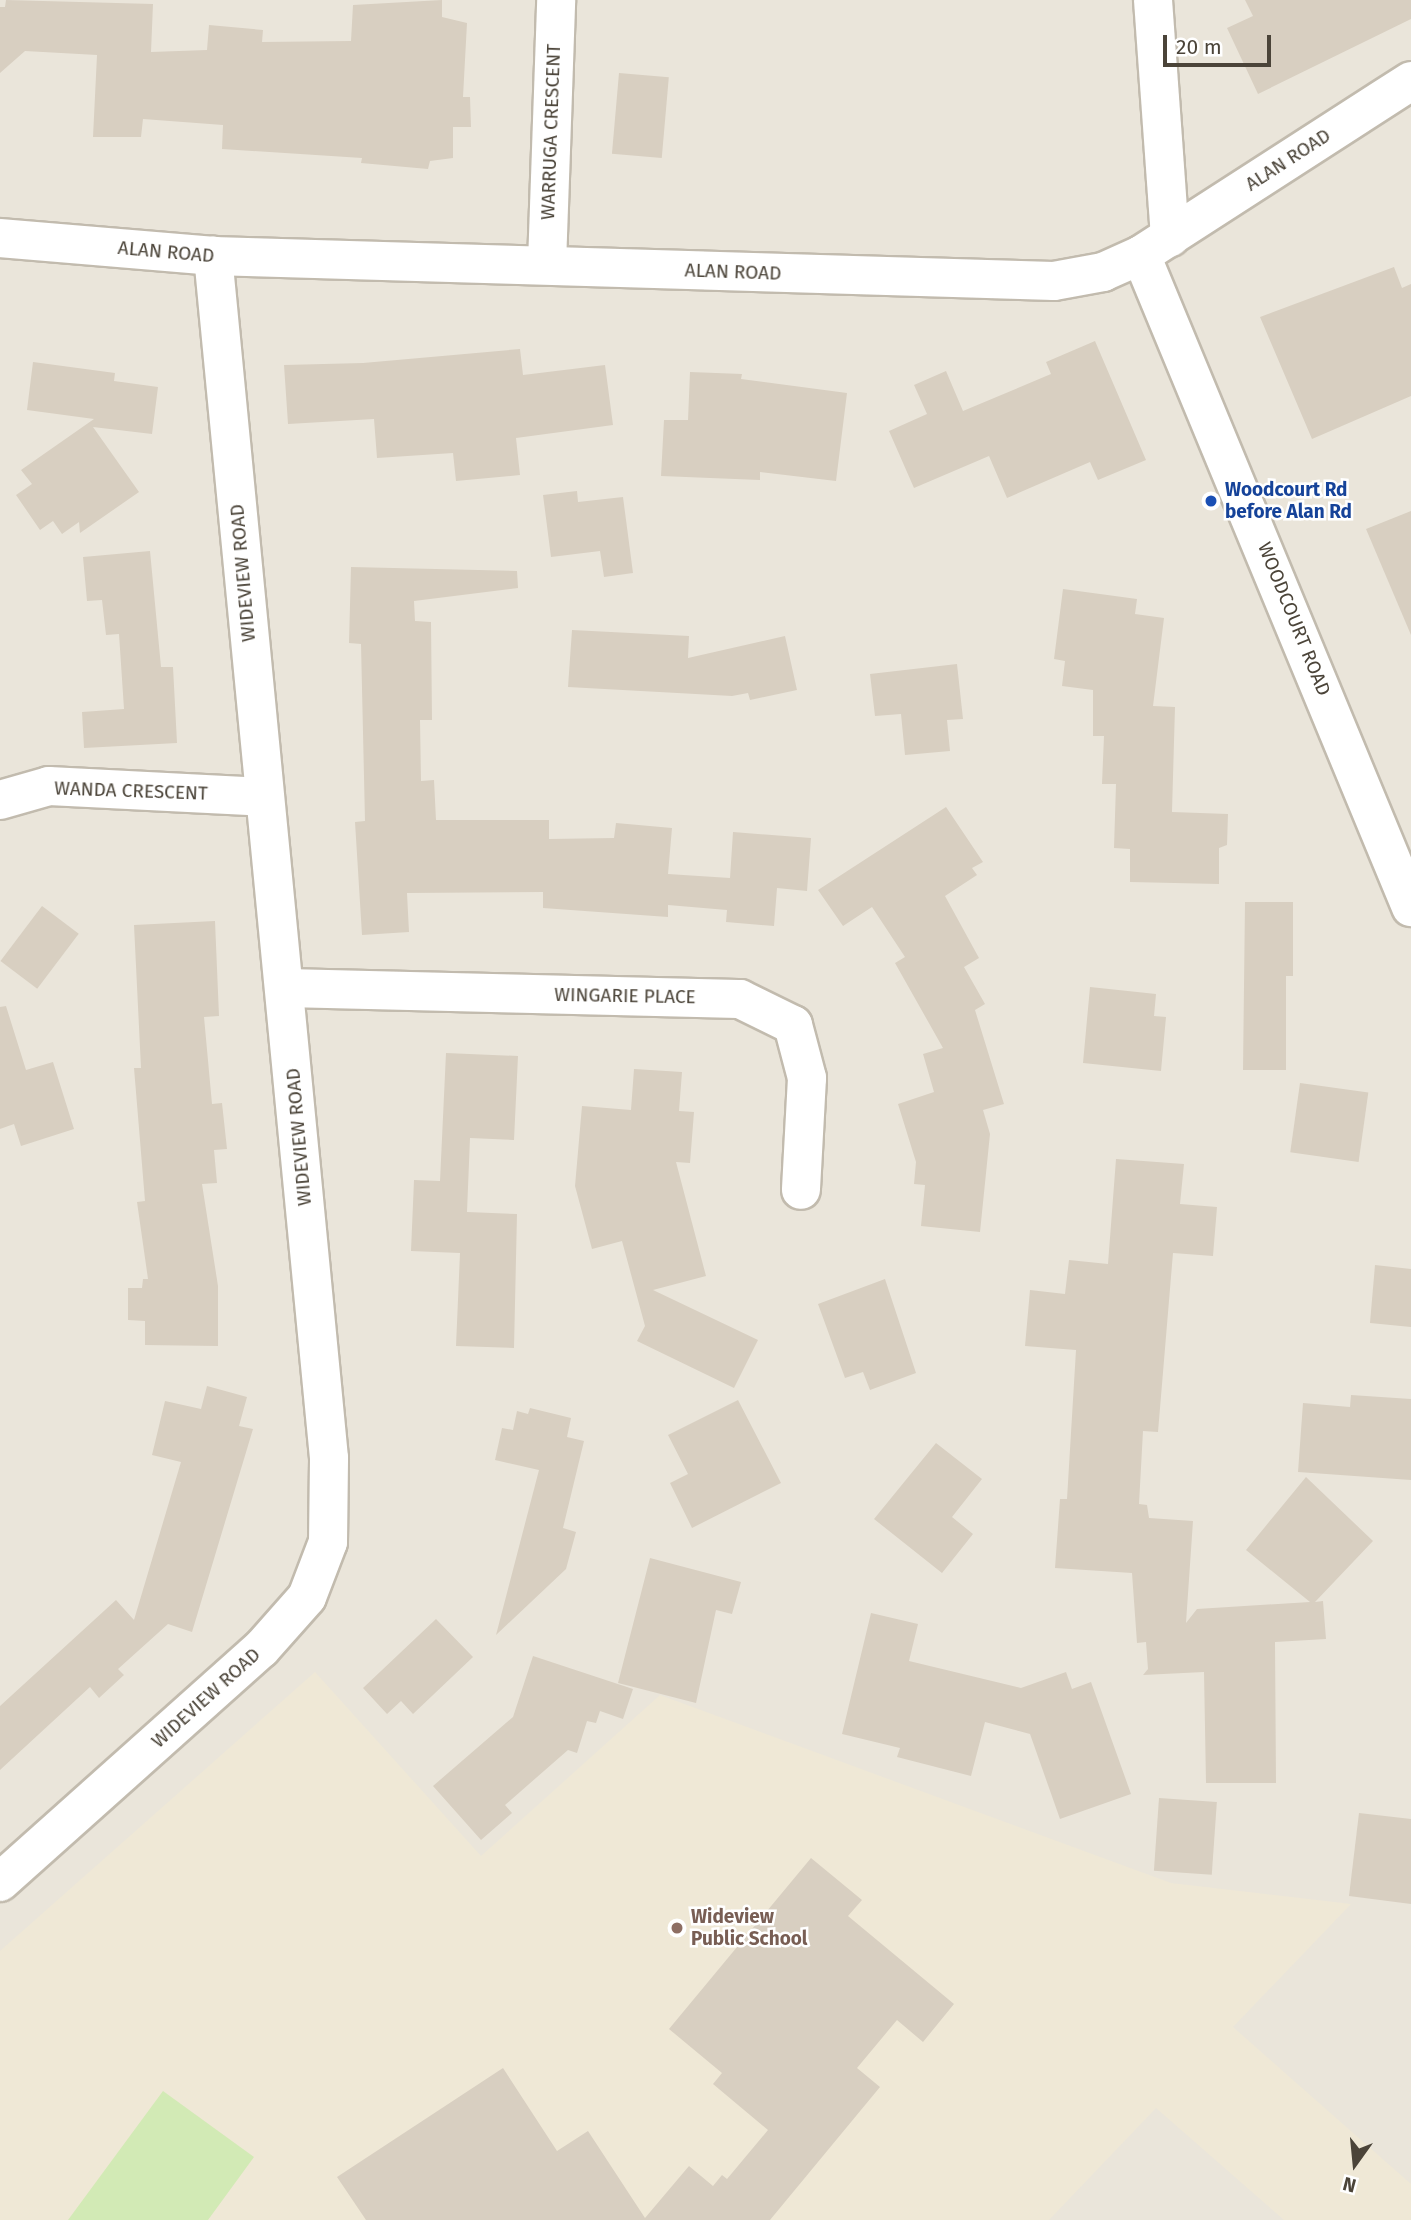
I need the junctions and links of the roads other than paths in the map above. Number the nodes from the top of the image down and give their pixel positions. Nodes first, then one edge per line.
1 (556, 0) edge
2 (1153, 0) edge
3 (1411, 81) edge
4 (0, 237) edge
5 (1156, 246) junction
6 (213, 256) junction
7 (547, 264) junction
8 (264, 797) junction
9 (0, 800) edge
10 (1411, 907) edge
11 (285, 988) junction
12 (801, 1190) dead end
13 (0, 1882) edge

1 - 7 street, WARRUGA CRESCENT
2 - 5 street, WOODCOURT ROAD
3 - 5 street, ALAN ROAD
4 - 6 street, ALAN ROAD
5 - 7 street, ALAN ROAD
5 - 10 street, WOODCOURT ROAD
6 - 7 street, ALAN ROAD
6 - 8 street, WIDEVIEW ROAD
8 - 9 street, WANDA CRESCENT
8 - 11 street, WIDEVIEW ROAD
11 - 12 street, WINGARIE PLACE
11 - 13 street, WIDEVIEW ROAD

